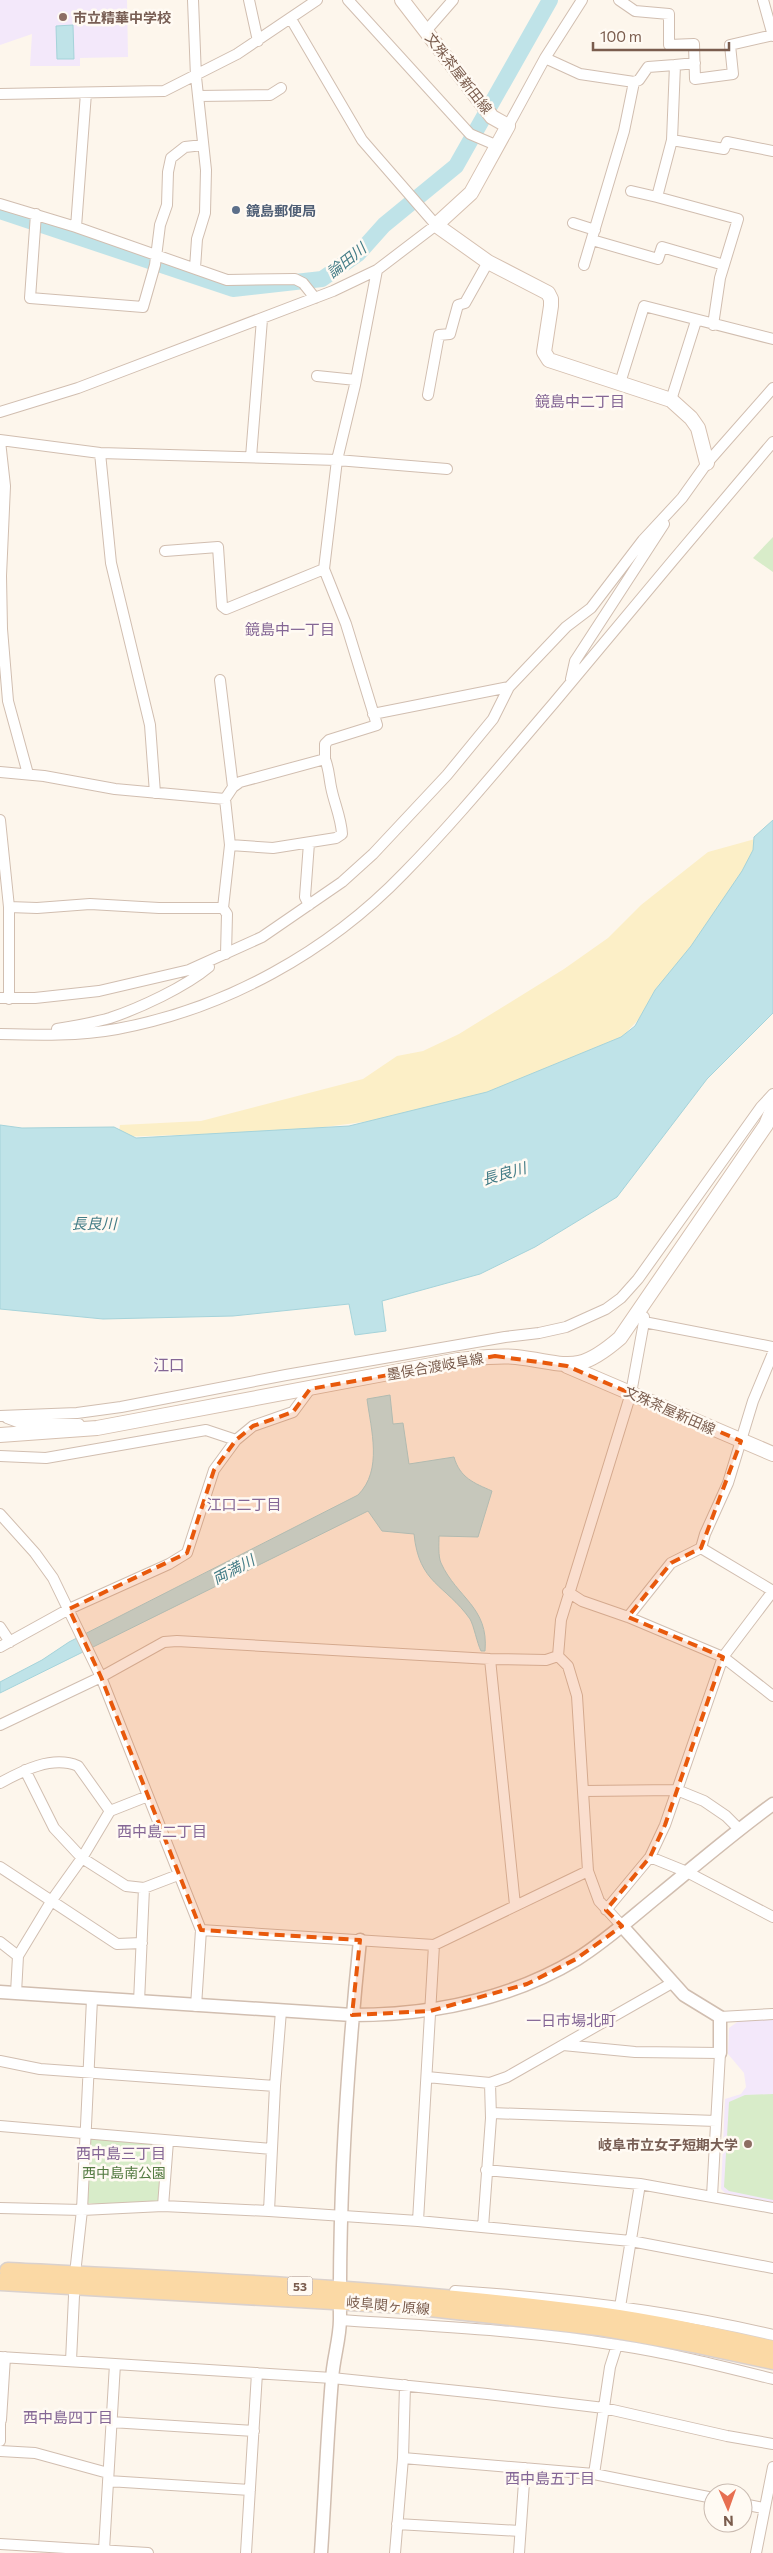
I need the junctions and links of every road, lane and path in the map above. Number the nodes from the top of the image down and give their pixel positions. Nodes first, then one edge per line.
1 (193, 0) edge
2 (249, 0) edge
3 (317, 0) edge
4 (348, 0) edge
5 (402, 0) edge
6 (453, 0) edge
7 (582, 0) edge
8 (619, 0) edge
9 (763, 0) edge
10 (770, 17) edge
11 (291, 19) junction
12 (426, 31) junction
13 (773, 36) edge
14 (258, 41) junction
15 (545, 58) junction
16 (695, 64) junction
17 (675, 65) junction
18 (196, 77) junction
19 (634, 82) junction
20 (281, 88) dead end
21 (86, 93) junction
22 (0, 94) edge
23 (198, 96) junction
24 (508, 126) junction
25 (672, 140) junction
26 (203, 145) junction
27 (498, 146) junction
28 (773, 151) edge
29 (631, 191) dead end
30 (657, 198) junction
31 (0, 204) edge
32 (35, 219) junction
33 (573, 223) dead end
34 (436, 225) junction
35 (76, 227) junction
36 (594, 235) junction
37 (156, 260) junction
38 (488, 262) junction
39 (724, 264) junction
40 (584, 265) dead end
41 (195, 268) junction
42 (378, 270) junction
43 (315, 298) junction
44 (262, 319) junction
45 (696, 321) junction
46 (713, 324) junction
47 (773, 339) edge
48 (317, 376) dead end
49 (356, 380) junction
50 (620, 383) junction
51 (773, 388) edge
52 (428, 395) dead end
53 (670, 400) junction
54 (0, 412) edge
55 (0, 441) edge
56 (773, 442) edge
57 (100, 453) junction
58 (251, 458) junction
59 (337, 460) junction
60 (707, 462) junction
61 (447, 469) dead end
62 (682, 498) junction
63 (165, 551) dead end
64 (324, 569) junction
65 (220, 680) dead end
66 (570, 684) junction
67 (509, 687) junction
68 (4, 701) edge
69 (373, 714) junction
70 (326, 759) junction
71 (0, 772) edge
72 (28, 774) junction
73 (233, 787) junction
74 (155, 793) junction
75 (226, 799) junction
76 (0, 820) edge
77 (1, 839) edge
78 (309, 842) junction
79 (230, 845) junction
80 (3, 881) edge
81 (309, 905) junction
82 (9, 907) junction
83 (224, 908) junction
84 (223, 956) junction
85 (4, 998) edge
86 (0, 1034) edge
87 (31, 1035) junction
88 (773, 1094) edge
89 (773, 1108) edge
90 (769, 1121) edge
91 (644, 1304) junction
92 (644, 1322) junction
93 (773, 1347) edge
94 (773, 1353) edge
95 (567, 1366) junction
96 (310, 1389) junction
97 (631, 1393) junction
98 (0, 1416) edge
99 (97, 1428) junction
100 (0, 1435) edge
101 (236, 1440) junction
102 (741, 1441) junction
103 (773, 1454) edge
104 (0, 1456) edge
105 (0, 1514) edge
106 (701, 1548) junction
107 (773, 1591) edge
108 (568, 1592) junction
109 (70, 1612) junction
110 (628, 1616) junction
111 (0, 1627) edge
112 (10, 1642) junction
113 (0, 1647) edge
114 (558, 1656) junction
115 (722, 1657) junction
116 (490, 1659) junction
117 (100, 1675) junction
118 (773, 1696) edge
119 (0, 1725) edge
120 (25, 1770) junction
121 (0, 1783) edge
122 (677, 1790) junction
123 (584, 1791) junction
124 (148, 1796) junction
125 (773, 1804) edge
126 (110, 1810) junction
127 (739, 1829) junction
128 (650, 1857) junction
129 (82, 1858) junction
130 (0, 1867) edge
131 (588, 1871) junction
132 (687, 1872) junction
133 (178, 1875) junction
134 (144, 1888) junction
135 (52, 1900) junction
136 (515, 1905) junction
137 (606, 1910) junction
138 (773, 1917) edge
139 (622, 1926) junction
140 (201, 1930) junction
141 (360, 1940) junction
142 (0, 1942) edge
143 (142, 1943) junction
144 (434, 1945) junction
145 (18, 1956) junction
146 (672, 1983) junction
147 (0, 1992) edge
148 (16, 1993) junction
149 (92, 1999) junction
150 (139, 2002) junction
151 (196, 2006) junction
152 (430, 2011) junction
153 (281, 2012) junction
154 (773, 2014) edge
155 (352, 2015) junction
156 (720, 2017) junction
157 (564, 2044) junction
158 (720, 2053) junction
159 (0, 2061) edge
160 (88, 2072) junction
161 (427, 2077) junction
162 (490, 2083) junction
163 (275, 2086) junction
164 (491, 2113) junction
165 (716, 2121) junction
166 (0, 2126) edge
167 (84, 2132) junction
168 (168, 2141) junction
169 (272, 2150) junction
170 (486, 2170) junction
171 (640, 2184) junction
172 (712, 2196) junction
173 (163, 2206) junction
174 (0, 2208) edge
175 (773, 2208) edge
176 (82, 2210) junction
177 (269, 2211) junction
178 (341, 2215) junction
179 (418, 2221) junction
180 (483, 2227) junction
181 (632, 2241) junction
182 (773, 2268) edge
183 (0, 2270) edge
184 (74, 2280) junction
185 (0, 2282) edge
186 (339, 2291) junction
187 (620, 2307) junction
188 (340, 2320) junction
189 (599, 2321) junction
190 (773, 2335) edge
191 (617, 2344) junction
192 (773, 2349) edge
193 (3, 2357) edge
194 (71, 2361) junction
195 (773, 2362) edge
196 (114, 2364) junction
197 (257, 2373) junction
198 (332, 2378) junction
199 (773, 2379) edge
200 (405, 2385) junction
201 (604, 2408) junction
202 (1, 2420) edge
203 (111, 2422) junction
204 (254, 2431) junction
205 (0, 2441) edge
206 (773, 2444) edge
207 (0, 2451) edge
208 (403, 2458) junction
209 (773, 2467) edge
210 (525, 2468) junction
211 (594, 2474) junction
212 (108, 2477) junction
213 (250, 2490) junction
214 (703, 2496) edge
215 (753, 2506) edge
216 (763, 2508) junction
217 (397, 2524) junction
218 (520, 2531) junction
219 (0, 2544) edge
220 (47, 2550) edge
221 (104, 2550) junction
222 (140, 2553) edge
223 (148, 2553) edge
224 (246, 2553) edge
225 (322, 2553) edge
226 (395, 2553) edge
227 (519, 2553) edge
228 (756, 2553) edge

1 - 18 street
2 - 14 street
3 - 11 street
4 - 27 street
5 - 12 main road, 文殊茶屋新田線
6 - 12 street
7 - 15 street
8 - 16 street
9 - 10 street
10 - 13 street
11 - 14 street
11 - 34 street
12 - 24 main road, 文殊茶屋新田線
13 - 16 street
14 - 18 street
15 - 19 street
15 - 24 street
16 - 17 street
17 - 19 street
17 - 25 street
18 - 21 street
18 - 23 street
19 - 36 street
20 - 23 street
21 - 22 street
21 - 35 street
23 - 26 street
24 - 27 main road
25 - 28 street
25 - 30 street
26 - 37 street
26 - 41 street
27 - 34 main road
29 - 30 street
30 - 39 street
31 - 32 street
32 - 35 street
32 - 37 street
33 - 36 street
34 - 38 main road
34 - 42 street
35 - 37 street
36 - 39 street
36 - 40 street
37 - 41 street
38 - 50 main road
38 - 52 street
39 - 46 street
41 - 43 street
42 - 43 street
42 - 49 street
43 - 44 street
44 - 54 street
44 - 58 street
45 - 46 street
45 - 50 street
45 - 53 street
46 - 47 street
48 - 49 street
49 - 59 street
50 - 53 main road
51 - 60 street
53 - 60 main road
55 - 57 street
55 - 68 street
56 - 66 street
57 - 58 street
57 - 74 street
58 - 59 street
59 - 61 street
59 - 64 street
60 - 62 street
62 - 66 street
62 - 67 street
63 - 64 street
64 - 69 street
65 - 73 street
66 - 87 street
67 - 69 street
67 - 81 street
68 - 72 street
69 - 70 street
70 - 73 street
70 - 78 street
71 - 72 street
72 - 74 street
73 - 75 street
74 - 75 street
75 - 79 street
76 - 77 street
77 - 80 street
78 - 79 street
78 - 81 street
79 - 83 street
80 - 82 street
81 - 84 street
82 - 83 street
82 - 85 street
83 - 84 street
84 - 85 street
84 - 87 street
86 - 87 street
88 - 98 street
89 - 90 main road, 墨俣合渡岐阜線
90 - 91 main road, 墨俣合渡岐阜線
91 - 92 street
91 - 95 main road, 墨俣合渡岐阜線
92 - 93 street
92 - 97 street
94 - 102 street
95 - 96 main road, 墨俣合渡岐阜線
95 - 97 main road, 文殊茶屋新田線
96 - 99 main road, 墨俣合渡岐阜線
96 - 101 street
97 - 102 main road, 文殊茶屋新田線
97 - 108 street
98 - 99 street
99 - 100 main road, 墨俣合渡岐阜線
101 - 104 street
101 - 109 street
102 - 103 main road, 文殊茶屋新田線
102 - 106 street
105 - 109 street
106 - 107 street
106 - 110 street
107 - 115 street
108 - 110 street
108 - 114 street
109 - 112 street
109 - 117 street
110 - 115 street
111 - 112 street
112 - 113 street
114 - 116 street
114 - 123 street
115 - 118 street
115 - 122 street
116 - 117 street
116 - 136 street
117 - 119 street
117 - 124 street
120 - 121 street
120 - 126 street
120 - 129 street
122 - 123 street
122 - 127 street
122 - 128 street
123 - 131 street
124 - 126 street
124 - 133 street
125 - 127 street
126 - 129 street
127 - 132 street
128 - 132 street
128 - 137 street
129 - 134 street
129 - 135 street
130 - 135 street
131 - 136 street
131 - 137 street
132 - 138 street
132 - 139 street
133 - 134 street
133 - 140 street
134 - 143 street
135 - 143 street
135 - 145 street
136 - 144 street
137 - 139 street
139 - 146 street
139 - 152 street
140 - 141 street
140 - 151 street
141 - 144 street
141 - 155 street
142 - 145 street
143 - 150 street
144 - 152 street
145 - 148 street
146 - 156 street
146 - 157 street
147 - 148 street
148 - 149 street
149 - 150 street
149 - 160 street
150 - 151 street
151 - 153 street
152 - 155 street
152 - 161 street
153 - 155 street
153 - 163 street
154 - 156 street
155 - 178 street
156 - 158 street
157 - 158 street
157 - 162 street
158 - 165 street
159 - 160 street
160 - 163 street
160 - 167 street
161 - 162 street
161 - 179 street
162 - 164 street
163 - 169 street
164 - 165 street
164 - 170 street
165 - 172 street
166 - 167 street
167 - 168 street
167 - 176 street
168 - 169 street
168 - 173 street
169 - 177 street
170 - 171 street
170 - 180 street
171 - 172 street
171 - 181 street
172 - 175 street
173 - 176 street
173 - 177 street
174 - 176 street
176 - 184 street
177 - 178 street
178 - 179 street
178 - 186 street
179 - 180 street
180 - 181 street
181 - 182 street
181 - 187 street
183 - 184 main road, 岐阜関ヶ原線 / 53
184 - 185 main road, 岐阜関ヶ原線 / 53
184 - 186 main road, 岐阜関ヶ原線 / 53
184 - 194 street
186 - 187 street
186 - 188 street
186 - 189 main road, 岐阜関ヶ原線 / 53
187 - 190 street
188 - 191 street
188 - 198 street
189 - 192 main road, 岐阜関ヶ原線 / 53
189 - 195 main road, 岐阜関ヶ原線 / 53
191 - 199 street
191 - 201 street
193 - 194 street
193 - 202 street
194 - 196 street
196 - 197 street
196 - 203 street
197 - 198 street
197 - 204 street
198 - 200 street
198 - 225 street
200 - 201 street
200 - 208 street
201 - 206 street
201 - 211 street
202 - 205 street
203 - 204 street
203 - 212 street
204 - 213 street
207 - 212 street
208 - 210 street
208 - 217 street
209 - 216 street
210 - 211 street
210 - 218 street
211 - 214 street
212 - 213 street
212 - 221 street
213 - 224 street
215 - 216 street
216 - 228 street
217 - 218 street
217 - 226 street
218 - 227 street
219 - 220 street
220 - 221 street
221 - 222 street
222 - 223 street

